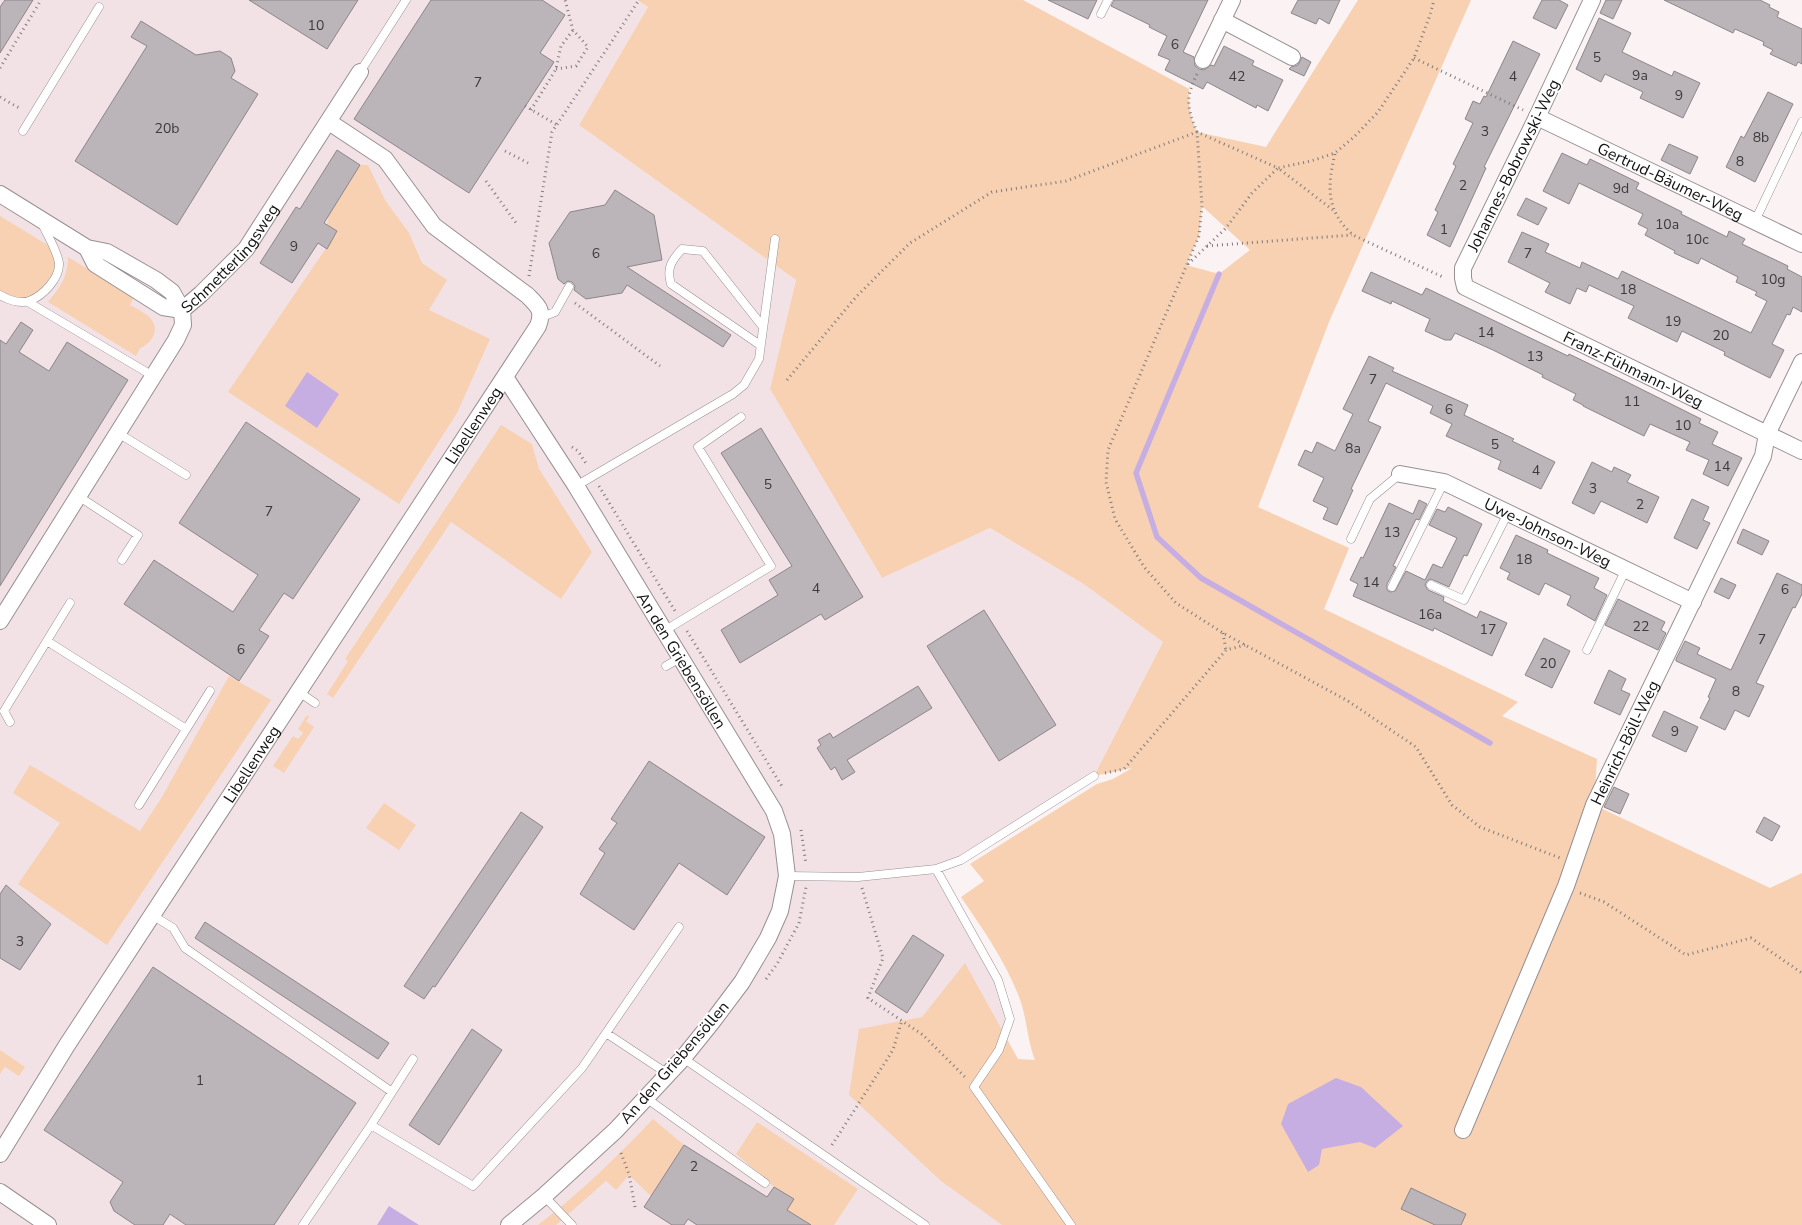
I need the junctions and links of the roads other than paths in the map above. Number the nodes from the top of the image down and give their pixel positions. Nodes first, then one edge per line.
1 (406, 0) edge
2 (1108, 0) edge
3 (1232, 0) edge
4 (1592, 0) edge
5 (99, 7) dead end
6 (1101, 14) dead end
7 (1222, 20) junction
8 (1292, 57) dead end
9 (1203, 60) road end
10 (360, 72) joint
11 (1537, 117) junction
12 (329, 122) junction
13 (1802, 122) edge
14 (23, 131) dead end
15 (0, 194) edge
16 (40, 219) junction
17 (1754, 221) junction
18 (775, 239) dead end
19 (1802, 244) edge
20 (569, 287) dead end
21 (1465, 287) joint
22 (0, 295) edge
23 (28, 302) junction
24 (182, 310) junction
25 (542, 317) junction
26 (763, 327) junction
27 (760, 345) junction
28 (1802, 362) edge
29 (153, 376) junction
30 (505, 377) junction
31 (741, 417) dead end
32 (118, 433) junction
33 (1767, 434) junction
34 (1802, 451) edge
35 (1400, 474) joint
36 (186, 475) dead end
37 (1444, 482) junction
38 (576, 486) junction
39 (78, 496) junction
40 (1508, 512) junction
41 (1351, 539) dead end
42 (122, 560) dead end
43 (1626, 569) junction
44 (1431, 585) dead end
45 (1392, 587) dead end
46 (1693, 602) junction
47 (70, 603) dead end
48 (0, 621) edge
49 (664, 632) junction
50 (47, 641) junction
51 (1587, 650) dead end
52 (680, 658) junction
53 (666, 666) dead end
54 (23, 680) junction
55 (31, 685) dead end
56 (210, 691) dead end
57 (298, 692) junction
58 (316, 703) dead end
59 (10, 722) dead end
60 (186, 729) junction
61 (1094, 776) road end
62 (139, 805) dead end
63 (936, 869) junction
64 (787, 876) junction
65 (152, 915) junction
66 (679, 927) dead end
67 (606, 1032) junction
68 (683, 1058) junction
69 (413, 1059) dead end
70 (668, 1074) junction
71 (392, 1092) junction
72 (646, 1098) junction
73 (371, 1125) junction
74 (1463, 1130) dead end
75 (1, 1151) edge
76 (765, 1182) dead end
77 (0, 1192) edge
78 (544, 1196) junction
79 (48, 1225) edge
80 (304, 1225) edge
81 (509, 1225) edge
82 (572, 1225) edge
83 (925, 1225) edge
84 (1071, 1225) edge

1 - 10 lane, Schmetterlingsweg
2 - 6 lane
3 - 7 street
4 - 11 street, Johannes-Bobrowski-Weg
5 - 14 lane
7 - 8 street
7 - 9 street
10 - 12 street, Schmetterlingsweg
11 - 17 street, Gertrud-Bäumer-Weg
11 - 21 street, Johannes-Bobrowski-Weg
12 - 24 street, Schmetterlingsweg
12 - 25 street
13 - 17 lane
15 - 16 street
16 - 23 lane
16 - 24 street
17 - 19 street, Gertrud-Bäumer-Weg
18 - 26 lane
20 - 25 lane
21 - 33 street, Franz-Fühmann-Weg
22 - 23 lane
23 - 29 lane
24 - 29 street, Schmetterlingsweg
25 - 30 street
26 - 27 lane
26 - 27 lane
27 - 38 lane
28 - 33 street, Heinrich-Böll-Weg
29 - 32 street, Schmetterlingsweg
30 - 38 street, An den Griebensöllen
30 - 57 street, Libellenweg
31 - 49 lane
32 - 36 lane
32 - 39 street, Schmetterlingsweg
33 - 34 street, Franz-Fühmann-Weg
33 - 46 street, Heinrich-Böll-Weg
35 - 37 street, Uwe-Johnson-Weg
35 - 41 lane
37 - 40 street, Uwe-Johnson-Weg
37 - 45 lane
38 - 49 street, An den Griebensöllen
39 - 42 lane
39 - 48 street, Schmetterlingsweg
40 - 43 street, Uwe-Johnson-Weg
40 - 44 lane
43 - 46 street, Uwe-Johnson-Weg
43 - 51 lane
46 - 74 street, Heinrich-Böll-Weg
47 - 50 lane
49 - 52 street, An den Griebensöllen
50 - 54 lane
50 - 60 lane
52 - 53 lane
52 - 64 street, An den Griebensöllen
54 - 55 lane
54 - 59 lane
56 - 60 lane
57 - 58 lane
57 - 65 street, Libellenweg
60 - 62 lane
61 - 63 lane
63 - 64 lane
63 - 84 lane
64 - 68 street, An den Griebensöllen
65 - 71 lane
65 - 75 street, Libellenweg
66 - 67 lane
67 - 70 lane
67 - 73 lane
68 - 70 street, An den Griebensöllen
68 - 83 lane
69 - 71 lane
70 - 72 street, An den Griebensöllen
71 - 73 lane
72 - 76 lane
72 - 78 street, An den Griebensöllen
73 - 80 lane
77 - 79 street
78 - 81 street, An den Griebensöllen
78 - 82 lane

